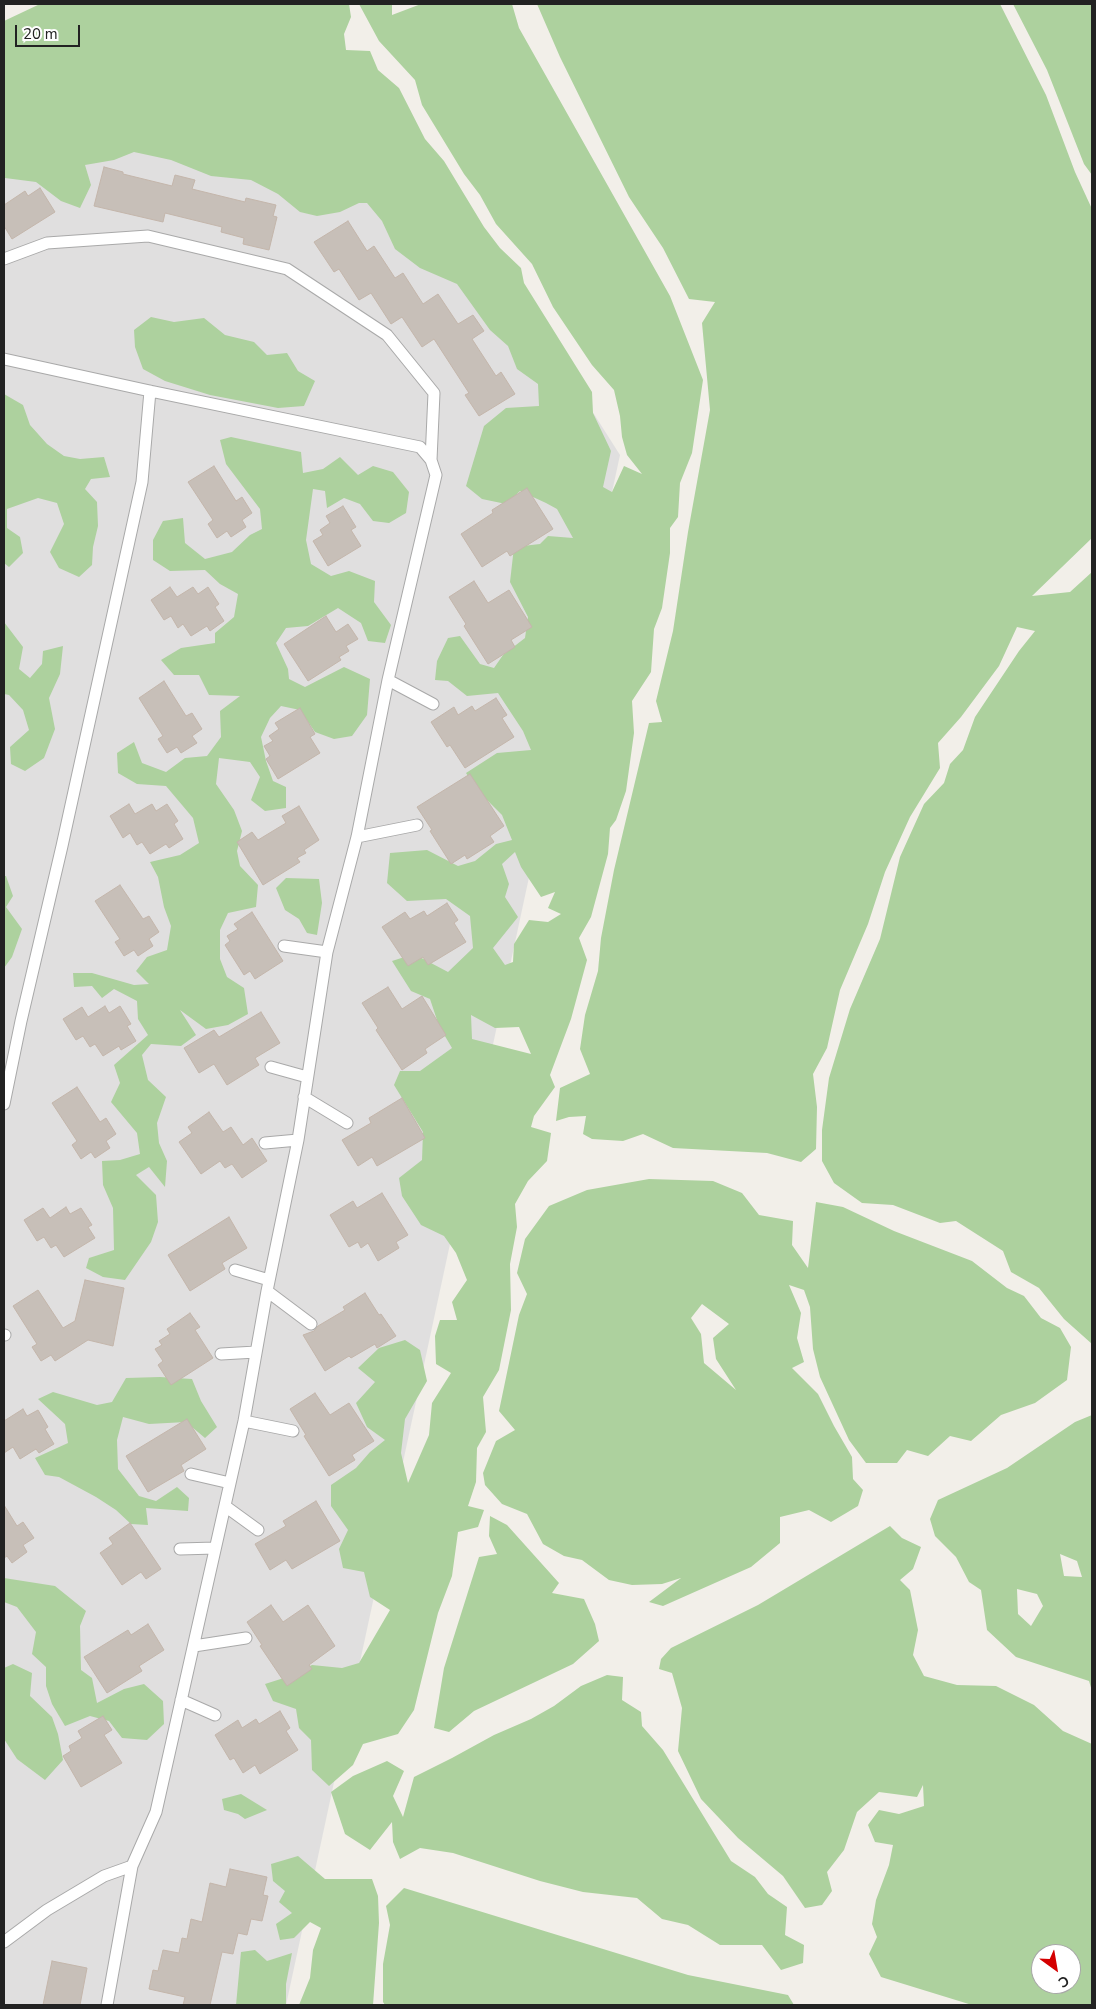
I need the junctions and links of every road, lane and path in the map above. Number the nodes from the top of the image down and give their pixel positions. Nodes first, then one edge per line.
1 (4, 259) edge
2 (4, 359) edge
3 (150, 391) junction
4 (431, 460) junction
5 (388, 680) junction
6 (433, 704) dead end
7 (417, 825) dead end
8 (357, 838) junction
9 (284, 946) dead end
10 (327, 952) junction
11 (271, 1067) dead end
12 (307, 1077) junction
13 (304, 1096) junction
14 (4, 1104) edge
15 (347, 1123) dead end
16 (298, 1140) junction
17 (265, 1143) dead end
18 (234, 1270) dead end
19 (268, 1285) junction
20 (311, 1324) dead end
21 (256, 1352) junction
22 (221, 1354) dead end
23 (244, 1421) junction
24 (293, 1431) dead end
25 (191, 1474) dead end
26 (230, 1483) junction
27 (225, 1506) junction
28 (258, 1530) dead end
29 (215, 1548) junction
30 (180, 1549) dead end
31 (246, 1638) dead end
32 (194, 1646) junction
33 (182, 1700) junction
34 (215, 1714) dead end
35 (132, 1866) junction
36 (4, 1942) edge
37 (107, 2005) edge

1 - 4 lane
2 - 3 lane
3 - 4 lane
3 - 14 lane
4 - 5 lane
5 - 6 lane
5 - 8 lane
7 - 8 lane
8 - 10 lane
9 - 10 lane
10 - 12 lane
11 - 12 lane
12 - 13 lane
13 - 15 lane
13 - 16 lane
16 - 17 lane
16 - 19 lane
18 - 19 lane
19 - 20 lane
19 - 21 lane
21 - 22 lane
21 - 23 lane
23 - 24 lane
23 - 26 lane
25 - 26 lane
26 - 27 lane
27 - 28 lane
27 - 29 lane
29 - 30 lane
29 - 32 lane
31 - 32 lane
32 - 33 lane
33 - 34 lane
33 - 35 lane
35 - 36 lane
35 - 37 lane

